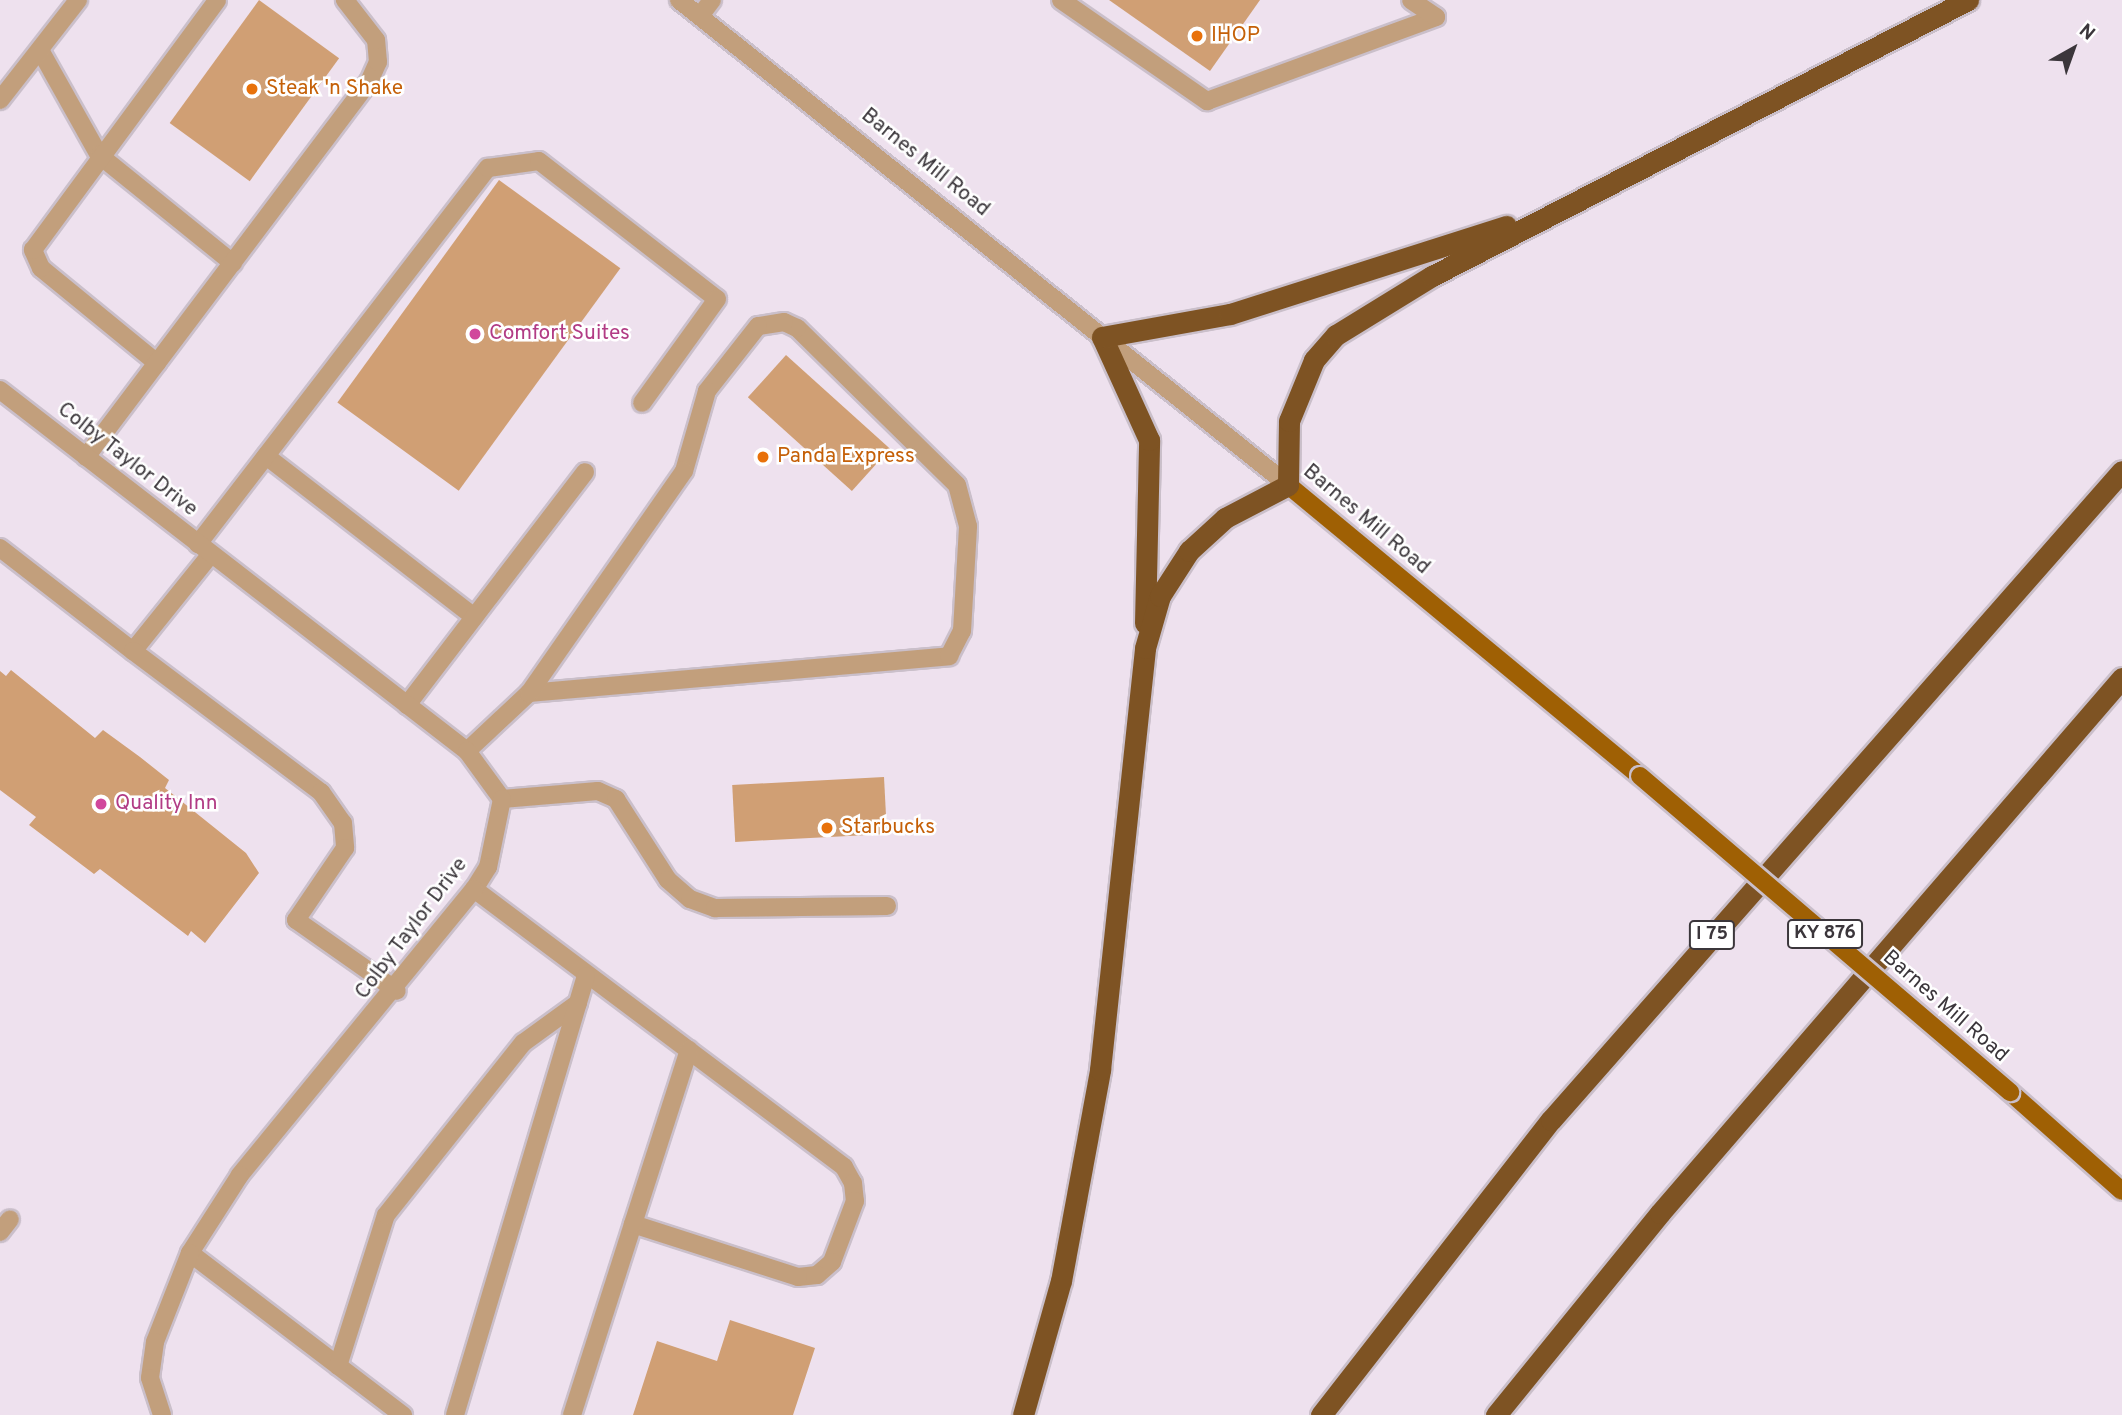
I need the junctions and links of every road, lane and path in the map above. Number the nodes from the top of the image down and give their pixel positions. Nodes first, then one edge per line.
1 (217, 0) edge
2 (345, 0) edge
3 (678, 0) edge
4 (712, 0) edge
5 (1061, 0) edge
6 (1412, 0) edge
7 (1968, 0) edge
8 (73, 2) edge
9 (700, 16) junction
10 (40, 50) junction
11 (0, 100) edge
12 (99, 155) junction
13 (1574, 203) junction
14 (233, 262) junction
15 (1102, 337) junction
16 (157, 363) junction
17 (0, 390) edge
18 (642, 403) dead end
19 (266, 456) junction
20 (86, 457) junction
21 (2122, 471) edge
22 (585, 472) dead end
23 (1289, 485) junction
24 (0, 548) edge
25 (204, 549) junction
26 (474, 617) junction
27 (1145, 648) junction
28 (133, 651) junction
29 (2122, 678) edge
30 (529, 693) junction
31 (407, 705) junction
32 (467, 751) junction
33 (502, 799) junction
34 (474, 889) junction
35 (887, 906) dead end
36 (586, 976) junction
37 (397, 991) junction
38 (578, 1003) junction
39 (689, 1050) junction
40 (2122, 1191) edge
41 (632, 1224) junction
42 (190, 1253) junction
43 (338, 1366) junction
44 (162, 1415) edge
45 (402, 1415) edge
46 (455, 1415) edge
47 (572, 1415) edge
48 (1023, 1415) edge
49 (1321, 1415) edge
50 (1496, 1415) edge

1 - 12 street
2 - 14 street
3 - 9 street, Barnes Mill Road / KY 876
4 - 9 street
5 - 6 street
7 - 13 highway
8 - 10 street
9 - 15 street, Barnes Mill Road / KY 876
10 - 11 street
10 - 12 street
12 - 14 street
12 - 16 street
13 - 15 highway
13 - 23 highway
14 - 16 street
15 - 23 street, Barnes Mill Road / KY 876
15 - 27 highway
16 - 20 street
17 - 20 street, Colby Taylor Drive
18 - 19 street
19 - 25 street
19 - 26 street
20 - 25 street, Colby Taylor Drive
21 - 49 highway, I 75
22 - 26 street
23 - 27 highway
23 - 40 main road, Barnes Mill Road / KY 876, bridge
24 - 28 street
25 - 28 street
25 - 31 street, Colby Taylor Drive
26 - 31 street
27 - 48 highway
28 - 37 street
29 - 50 highway
30 - 30 street
30 - 32 street
31 - 32 street, Colby Taylor Drive
32 - 33 street, Colby Taylor Drive
33 - 34 street, Colby Taylor Drive
33 - 35 street
34 - 36 street
34 - 37 street, Colby Taylor Drive
36 - 38 street
36 - 39 street
37 - 42 street, Colby Taylor Drive
38 - 43 street
38 - 46 street
39 - 41 street
39 - 41 street
41 - 47 street
42 - 43 street
42 - 44 street, Colby Taylor Drive
43 - 45 street

